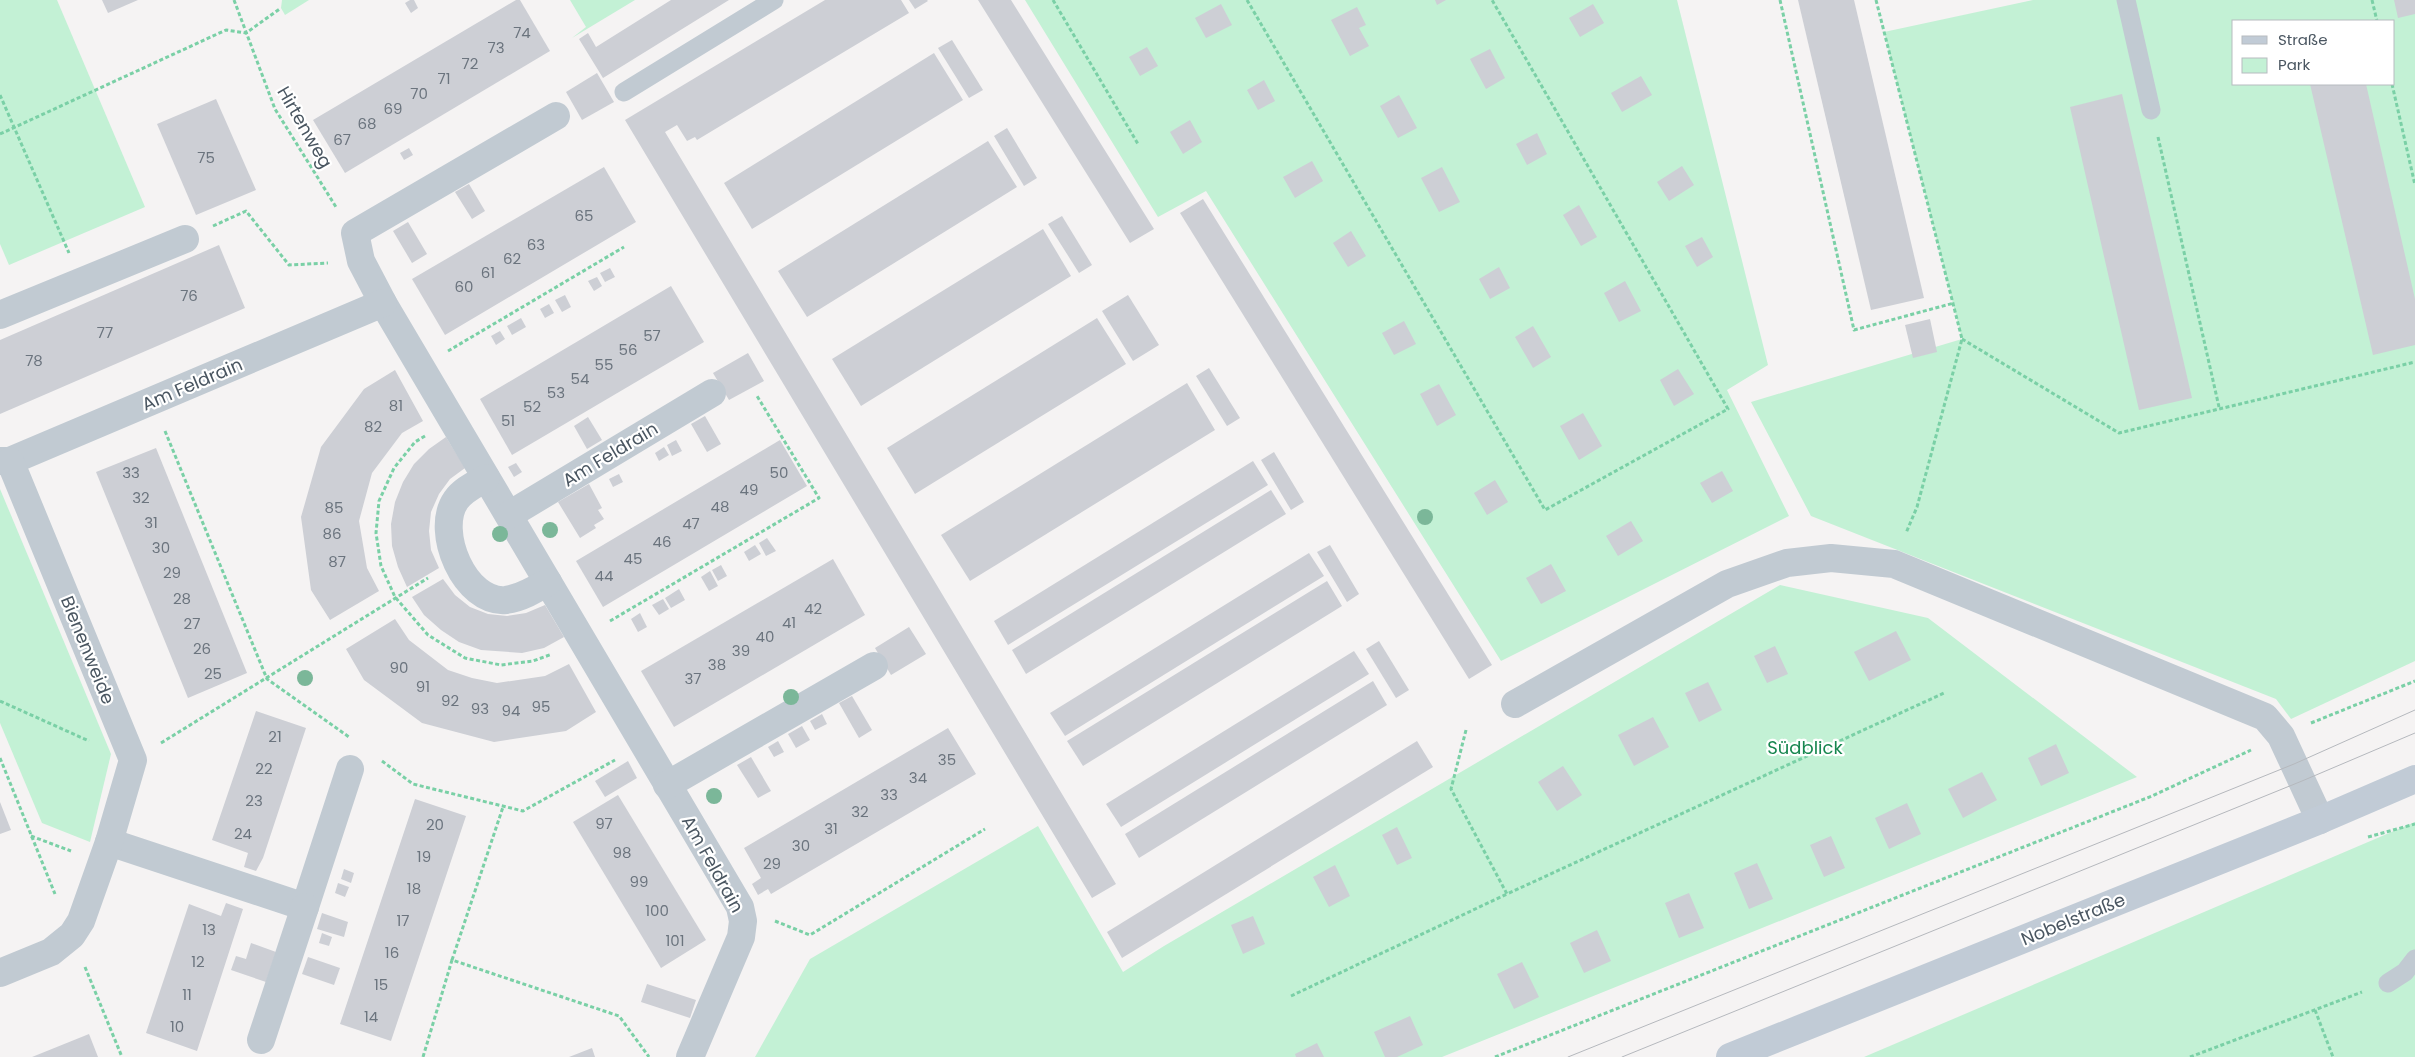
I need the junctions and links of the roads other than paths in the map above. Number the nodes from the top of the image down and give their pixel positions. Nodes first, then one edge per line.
1 (774, 0) edge
2 (2126, 0) edge
3 (624, 92) dead end
4 (2151, 110) road end
5 (556, 116) dead end
6 (184, 238) road end
7 (383, 303) junction
8 (0, 315) edge
9 (712, 393) dead end
10 (5, 461) edge
11 (486, 478) junction
12 (509, 515) junction
13 (548, 582) junction
14 (874, 666) dead end
15 (1515, 704) dead end
16 (350, 769) dead end
17 (2415, 779) edge
18 (668, 785) junction
19 (2320, 820) junction
20 (105, 853) junction
21 (304, 907) junction
22 (2415, 959) edge
23 (0, 973) edge
24 (2388, 983) road end
25 (261, 1040) dead end
26 (690, 1057) edge
27 (1730, 1057) edge

1 - 3 lane
2 - 4 lane
5 - 7 street, Am Feldrain
6 - 8 street
7 - 10 street, Am Feldrain
7 - 11 street, Am Feldrain
9 - 12 street, Am Feldrain
10 - 20 street, Bienenweide
11 - 12 street, Am Feldrain
11 - 13 street
12 - 13 street, Am Feldrain
13 - 18 street, Am Feldrain
14 - 18 street
15 - 19 street
16 - 21 street
17 - 19 main road, Nobelstraße
18 - 26 street, Am Feldrain
19 - 27 main road, Nobelstraße
20 - 21 street
20 - 23 street
21 - 25 street
22 - 24 lane

